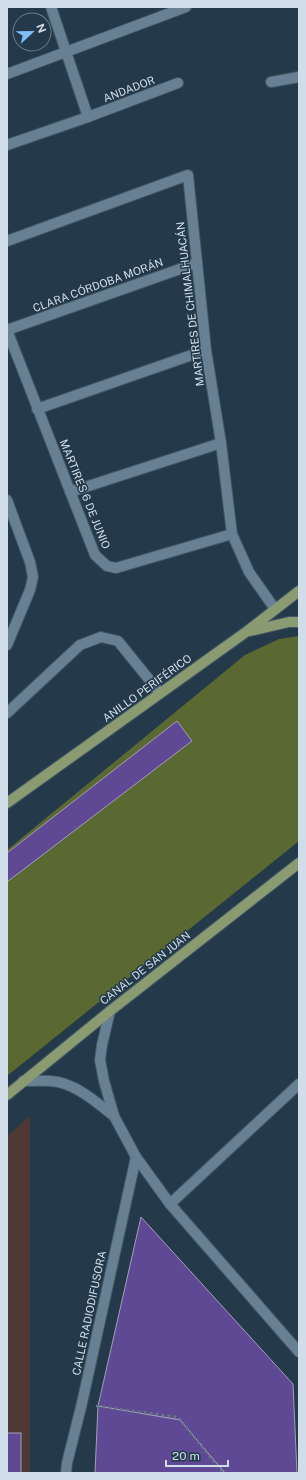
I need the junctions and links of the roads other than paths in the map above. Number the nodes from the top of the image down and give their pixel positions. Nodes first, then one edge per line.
1 (51, 7) edge
2 (186, 7) edge
3 (67, 52) junction
4 (7, 74) edge
5 (299, 77) edge
6 (271, 82) dead end
7 (178, 83) dead end
8 (88, 117) junction
9 (7, 145) edge
10 (7, 241) edge
11 (197, 263) junction
12 (7, 330) edge
13 (206, 350) junction
14 (37, 409) junction
15 (221, 443) junction
16 (70, 492) junction
17 (7, 500) edge
18 (232, 534) junction
19 (299, 591) edge
20 (275, 609) junction
21 (299, 622) edge
22 (246, 632) junction
23 (7, 645) edge
24 (160, 693) junction
25 (7, 713) edge
26 (7, 803) edge
27 (299, 863) edge
28 (110, 1010) junction
29 (23, 1081) junction
30 (299, 1084) edge
31 (7, 1095) edge
32 (114, 1116) junction
33 (136, 1157) junction
34 (170, 1204) junction
35 (299, 1352) edge
36 (66, 1473) edge

1 - 3 street
2 - 3 street
3 - 4 street
3 - 8 street
5 - 6 street
7 - 8 street, ANDADOR
8 - 9 street, ANDADOR
10 - 11 street, MARTIRES DE CHIMALHUACÁN
11 - 12 street, CLARA CÓRDOBA MORÁN
11 - 13 street, MARTIRES DE CHIMALHUACÁN
12 - 14 street, MARTIRES 6 DE JUNIO
13 - 14 street
13 - 15 street, MARTIRES DE CHIMALHUACÁN
14 - 16 street, MARTIRES 6 DE JUNIO
15 - 16 street
15 - 18 street, MARTIRES DE CHIMALHUACÁN
16 - 18 street, MARTIRES 6 DE JUNIO
17 - 23 street
18 - 20 street, MARTIRES DE CHIMALHUACÁN
19 - 20 main road, ANILLO PERIFÉRICO
20 - 22 main road, ANILLO PERIFÉRICO
21 - 22 main road
22 - 24 main road, ANILLO PERIFÉRICO
24 - 25 street
24 - 26 main road, ANILLO PERIFÉRICO
27 - 28 main road, CANAL DE SAN JUAN
28 - 29 main road, CANAL DE SAN JUAN
28 - 32 street
29 - 31 main road, CANAL DE SAN JUAN
29 - 32 street
30 - 34 street
32 - 33 street
33 - 34 street
33 - 36 street, CALLE RADIODIFUSORA
34 - 35 street

